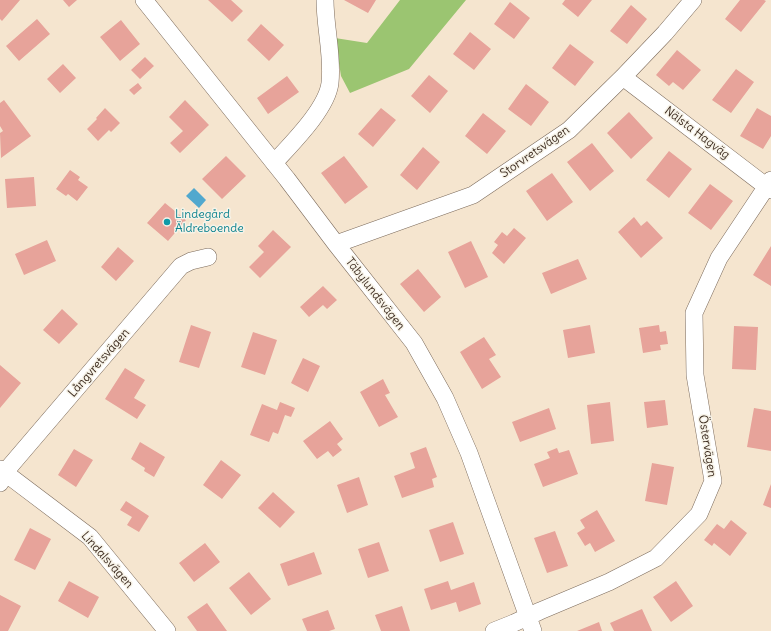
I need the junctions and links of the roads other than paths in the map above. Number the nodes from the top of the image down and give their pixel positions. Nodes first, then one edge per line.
1 (144, 0) edge
2 (325, 0) edge
3 (693, 0) edge
4 (623, 77) junction
5 (274, 163) junction
6 (770, 186) edge
7 (336, 244) junction
8 (208, 257) dead end
9 (2, 475) edge
10 (530, 624) edge
11 (167, 631) edge
12 (494, 631) edge

1 - 5 street, Täbylundsvägen
2 - 5 street
3 - 4 street, Storvretsvägen
4 - 6 street, Nälsta Hagväg
4 - 7 street, Storvretsvägen
5 - 7 street, Täbylundsvägen
6 - 10 street, Östervägen
7 - 10 street, Täbylundsvägen
8 - 9 street, Långvretsvägen
9 - 11 street, Lindalsvägen
10 - 12 street, Östervägen

